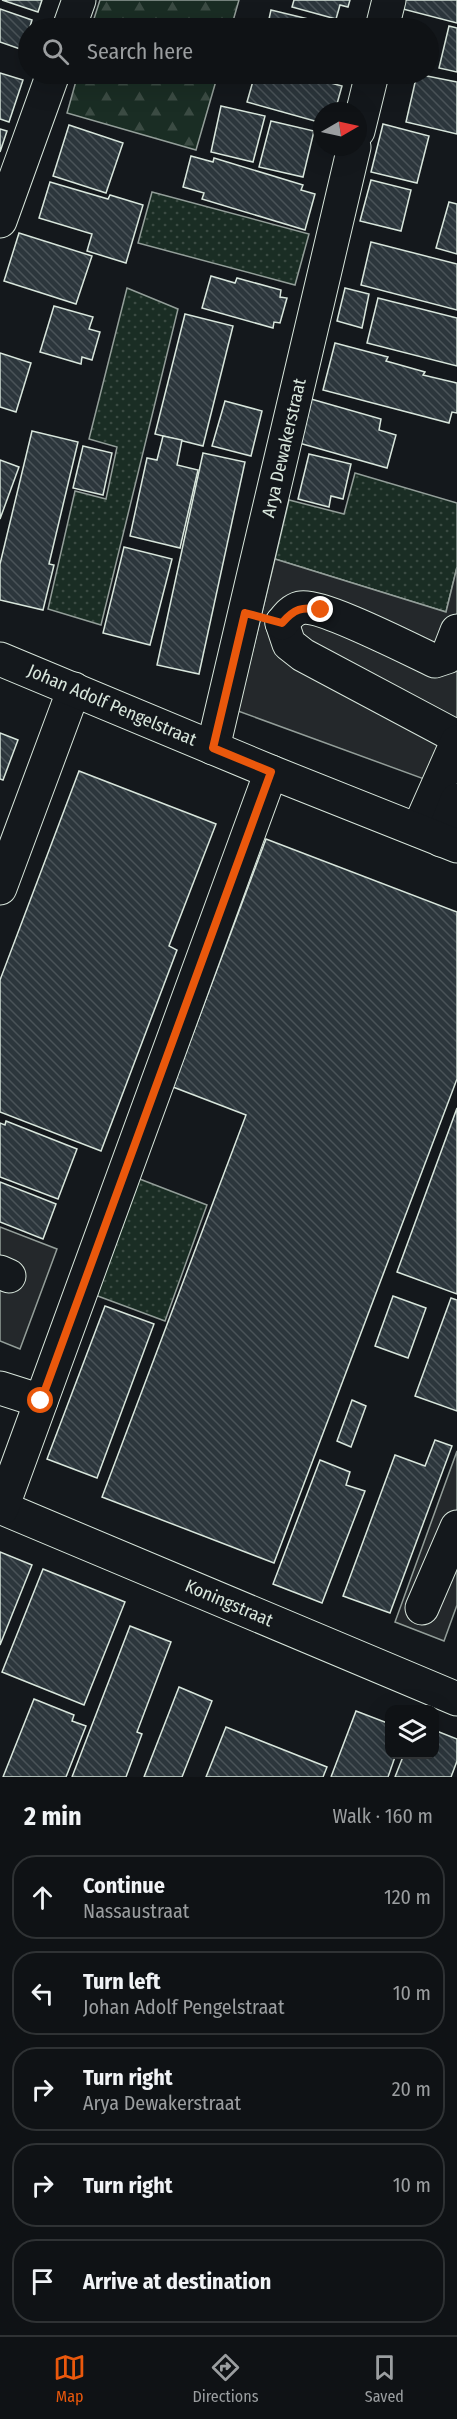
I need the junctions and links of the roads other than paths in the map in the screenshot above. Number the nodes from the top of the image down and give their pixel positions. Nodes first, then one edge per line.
1 (79, 0) edge
2 (389, 0) edge
3 (73, 18) edge
4 (384, 18) edge
5 (49, 84) edge
6 (370, 84) edge
7 (365, 102) edge
8 (352, 156) edge
9 (0, 220) edge
10 (245, 613) junction
11 (282, 623) junction
12 (457, 631) edge
13 (0, 658) edge
14 (74, 690) junction
15 (457, 739) edge
16 (213, 748) junction
17 (271, 772) junction
18 (457, 800) edge
19 (439, 838) edge
20 (0, 888) edge
21 (0, 1388) edge
22 (41, 1401) junction
23 (1, 1507) edge
24 (457, 1527) edge
25 (422, 1608) dead end
26 (457, 1699) edge

1 - 3 street
2 - 4 street
5 - 9 street
6 - 7 street
8 - 10 street, Arya Dewakerstraat
10 - 11 street
10 - 16 street, Arya Dewakerstraat
11 - 12 street
11 - 15 street
13 - 14 street, Johan Adolf Pengelstraat
14 - 16 street, Johan Adolf Pengelstraat
14 - 20 street
15 - 19 street
16 - 17 street, Johan Adolf Pengelstraat
17 - 19 street, Johan Adolf Pengelstraat
17 - 22 street
18 - 19 street
21 - 22 street
22 - 23 street
23 - 26 street, Koningstraat
24 - 25 street

